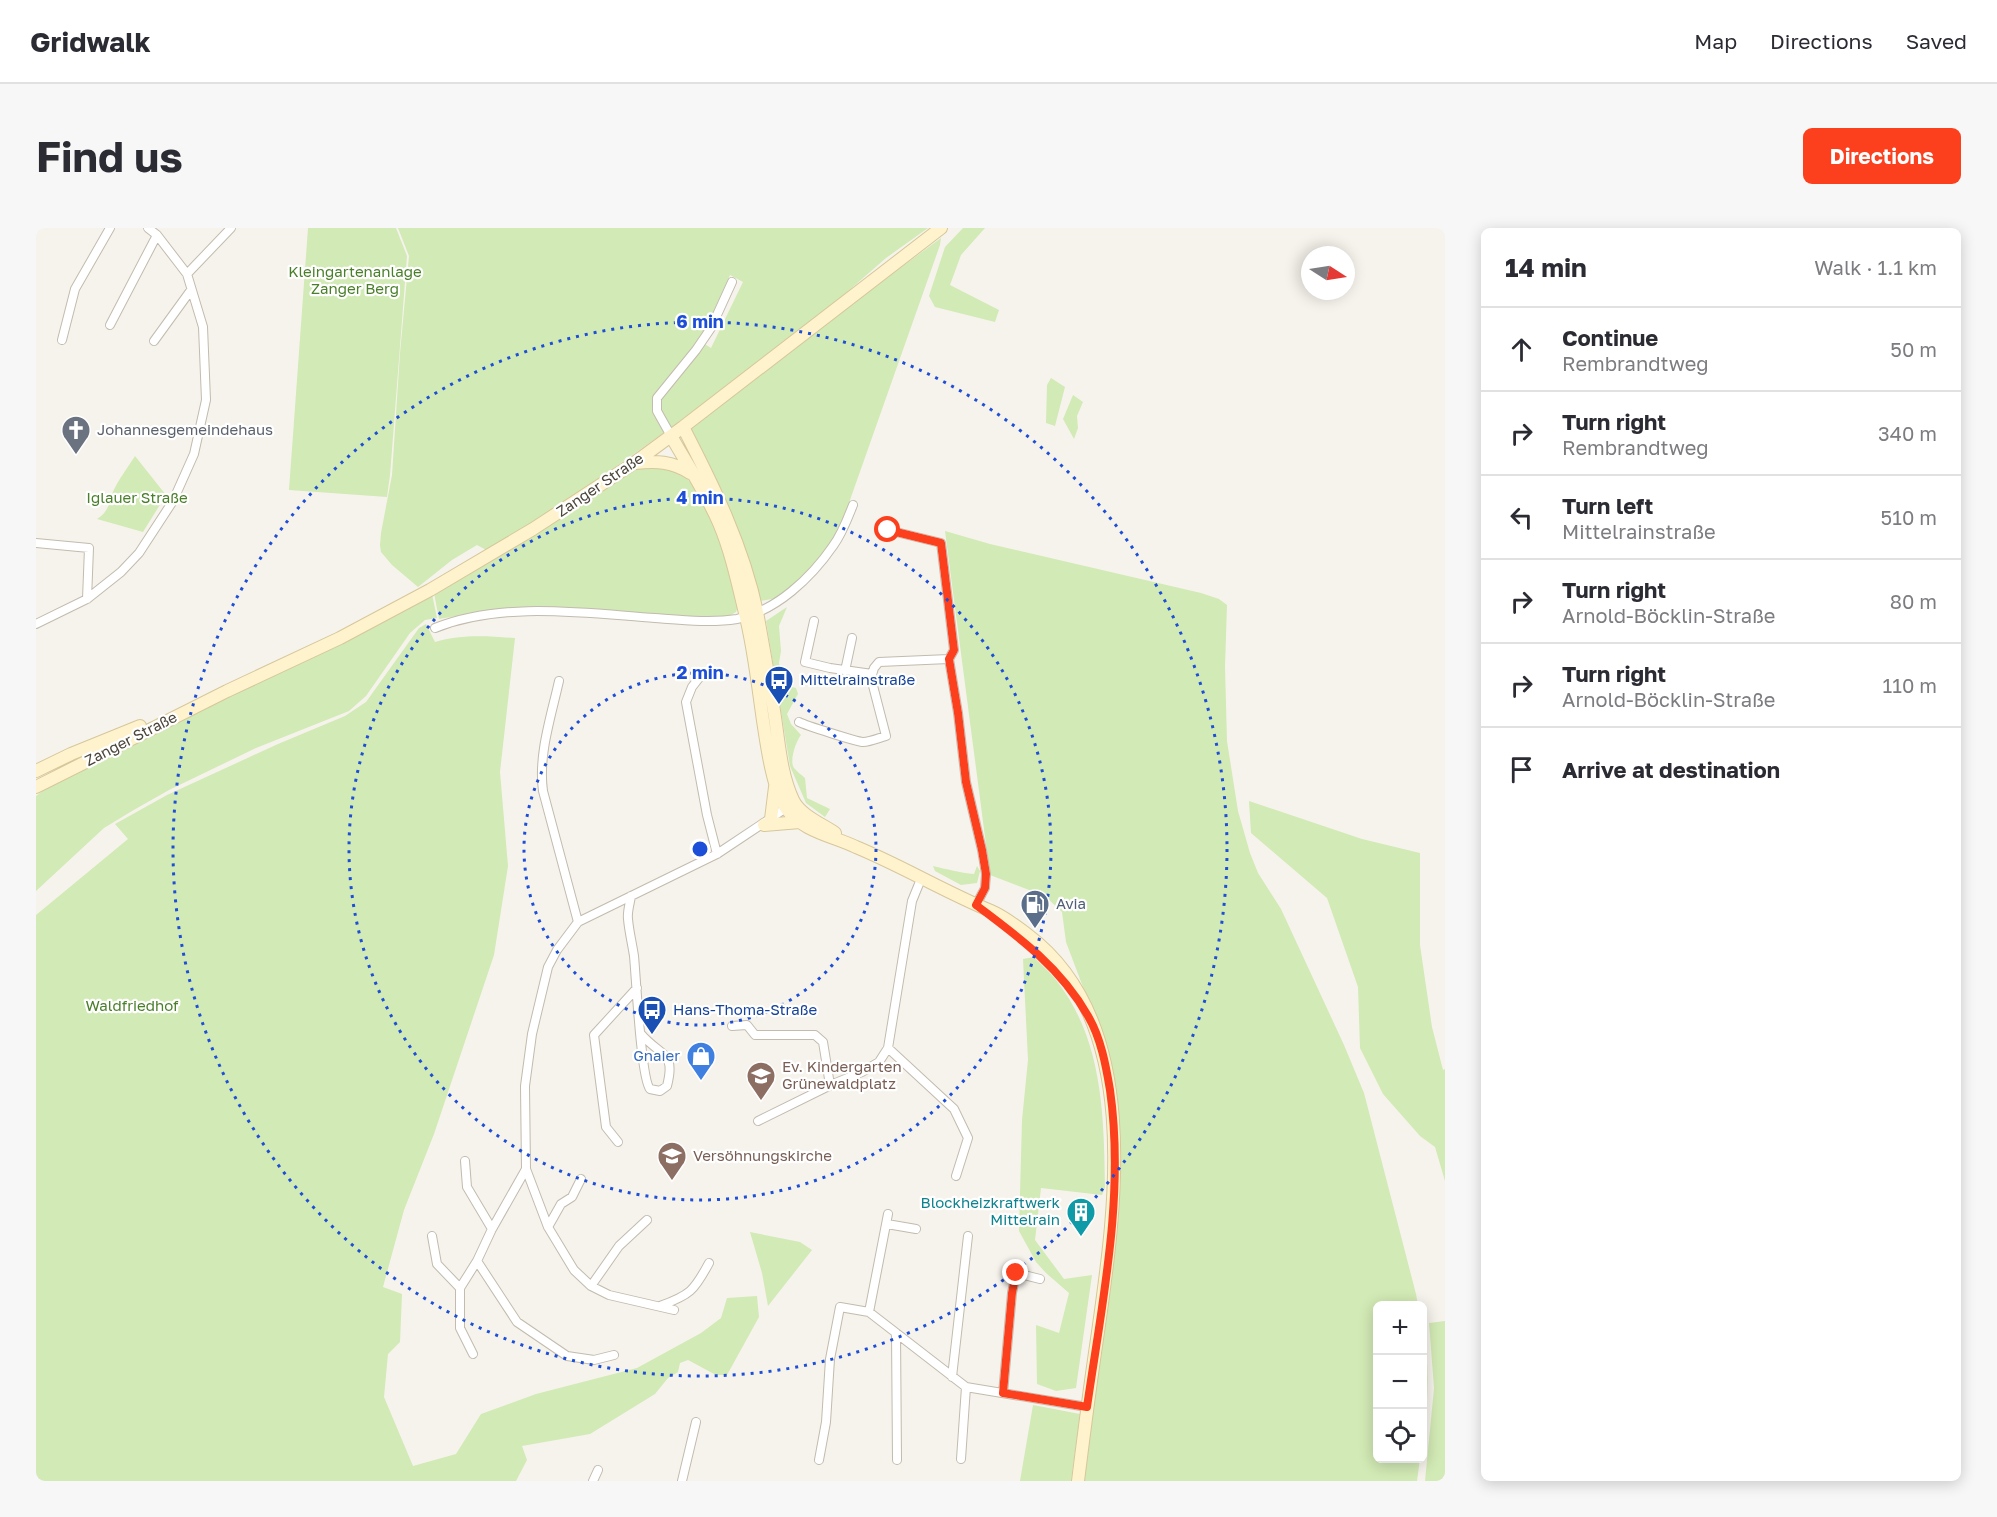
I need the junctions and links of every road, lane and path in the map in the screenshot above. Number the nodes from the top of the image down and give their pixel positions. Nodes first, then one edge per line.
1 (110, 228) edge
2 (148, 228) edge
3 (231, 228) edge
4 (941, 228) edge
5 (157, 235) junction
6 (187, 274) junction
7 (732, 282) dead end
8 (191, 290) junction
9 (110, 325) dead end
10 (62, 340) dead end
11 (154, 341) dead end
12 (683, 427) junction
13 (671, 436) junction
14 (634, 463) junction
15 (693, 474) junction
16 (853, 506) dead end
17 (888, 530) dead end
18 (36, 543) edge
19 (87, 599) junction
20 (751, 614) junction
21 (814, 621) dead end
22 (36, 624) edge
23 (435, 628) dead end
24 (852, 638) dead end
25 (949, 659) junction
26 (845, 671) junction
27 (872, 674) junction
28 (699, 678) dead end
29 (559, 681) dead end
30 (227, 691) junction
31 (799, 722) dead end
32 (36, 771) edge
33 (775, 783) junction
34 (36, 787) edge
35 (790, 805) junction
36 (767, 822) junction
37 (800, 822) junction
38 (856, 846) junction
39 (717, 854) junction
40 (921, 879) junction
41 (632, 896) junction
42 (976, 905) junction
43 (578, 922) junction
44 (637, 988) junction
45 (732, 1026) dead end
46 (641, 1034) junction
47 (888, 1048) junction
48 (830, 1085) junction
49 (758, 1120) dead end
50 (618, 1142) dead end
51 (465, 1161) dead end
52 (526, 1169) junction
53 (957, 1176) dead end
54 (581, 1179) dead end
55 (888, 1214) dead end
56 (647, 1220) dead end
57 (887, 1224) junction
58 (548, 1227) junction
59 (492, 1229) junction
60 (916, 1229) dead end
61 (432, 1236) dead end
62 (968, 1236) dead end
63 (477, 1261) junction
64 (709, 1263) dead end
65 (1040, 1279) dead end
66 (591, 1286) junction
67 (460, 1288) junction
68 (660, 1306) junction
69 (674, 1310) dead end
70 (869, 1312) junction
71 (896, 1333) junction
72 (474, 1354) dead end
73 (614, 1355) dead end
74 (952, 1377) junction
75 (966, 1387) junction
76 (1003, 1393) junction
77 (1087, 1407) junction
78 (696, 1422) dead end
79 (961, 1459) dead end
80 (819, 1460) dead end
81 (897, 1460) dead end
82 (598, 1470) dead end
83 (592, 1481) edge
84 (682, 1481) edge
85 (1078, 1481) edge

1 - 10 street
2 - 5 street
3 - 6 street
4 - 12 street, Zanger Straße
5 - 6 street
5 - 9 street
6 - 8 street
7 - 13 street
8 - 11 street
8 - 19 street
12 - 13 street, Zanger Straße
12 - 20 street
13 - 14 street, Zanger Straße
13 - 15 street
14 - 15 street
14 - 30 street, Zanger Straße
15 - 20 street
16 - 20 street
17 - 25 street
18 - 19 street
19 - 22 street
20 - 23 street
20 - 33 street
20 - 35 street
21 - 26 street
24 - 26 street
25 - 27 street
25 - 42 street
26 - 27 street
27 - 31 street
28 - 39 street
29 - 43 street
30 - 32 street, Zanger Straße
30 - 34 street, Zanger Straße
33 - 35 street
33 - 36 street
35 - 36 street
35 - 37 street
35 - 38 street
36 - 37 street
36 - 39 street
37 - 38 street
38 - 40 street
39 - 41 street
40 - 42 street
40 - 47 street
41 - 43 street
41 - 44 street
42 - 77 street
43 - 52 street
44 - 46 street
44 - 50 street
45 - 48 street
46 - 46 street
47 - 48 street
47 - 53 street
48 - 49 street
51 - 59 street
52 - 58 street
52 - 59 street
54 - 58 street
55 - 57 street
56 - 66 street
57 - 60 street
57 - 70 street
58 - 66 street
59 - 63 street
61 - 67 street
62 - 74 street
63 - 67 street
63 - 73 street
64 - 68 street
65 - 76 street
66 - 68 street
67 - 72 street
68 - 69 street
70 - 71 street
70 - 80 street
71 - 74 street
71 - 81 street
74 - 75 street
75 - 76 street
75 - 79 street
76 - 77 street
77 - 85 street
78 - 84 street
82 - 83 street

